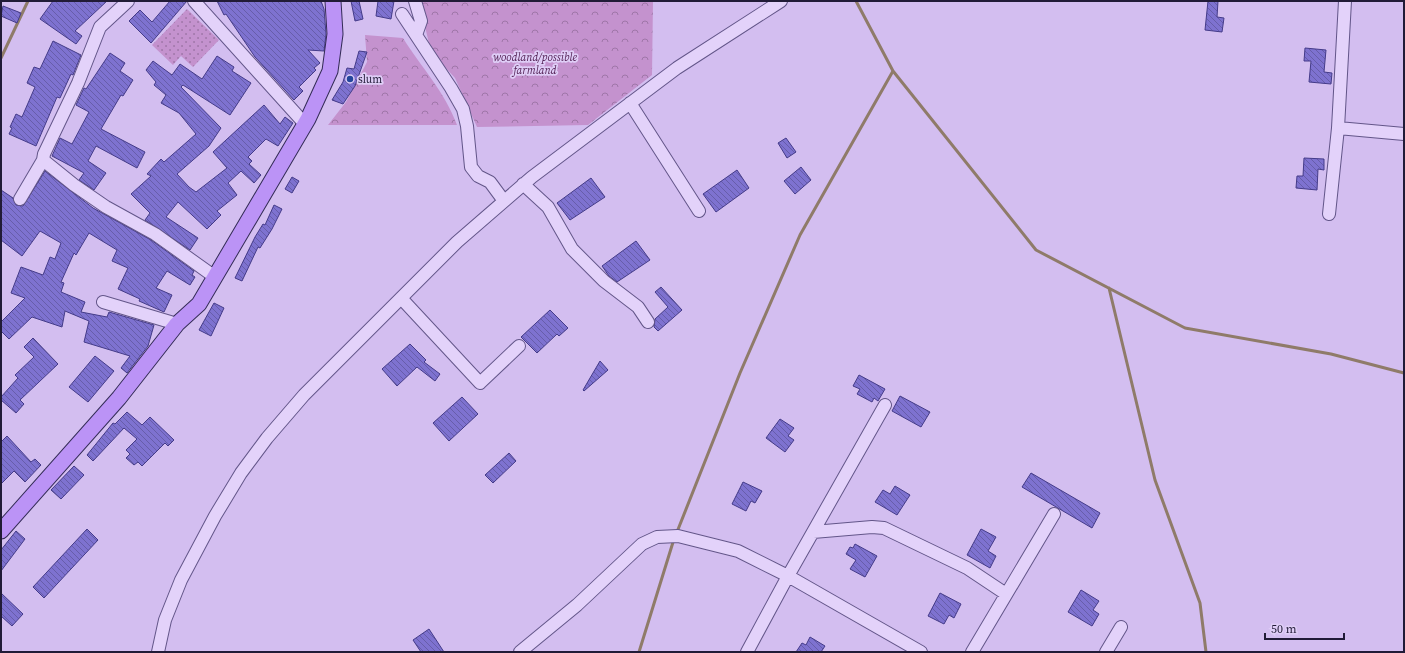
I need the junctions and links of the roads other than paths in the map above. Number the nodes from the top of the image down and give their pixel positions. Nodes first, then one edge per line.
1 (128, 1) edge
2 (194, 1) edge
3 (333, 1) edge
4 (415, 1) edge
5 (1345, 1) edge
6 (773, 3) edge
7 (402, 14) dead end
8 (416, 36) junction
9 (630, 103) junction
10 (305, 124) junction
11 (1338, 128) junction
12 (1404, 134) edge
13 (42, 160) junction
14 (524, 184) junction
15 (20, 199) dead end
16 (504, 201) junction
17 (698, 211) dead end
18 (1329, 214) dead end
19 (216, 277) junction
20 (401, 298) junction
21 (103, 302) dead end
22 (648, 322) dead end
23 (177, 324) junction
24 (520, 346) dead end
25 (885, 405) dead end
26 (1054, 514) dead end
27 (1, 530) edge
28 (813, 532) junction
29 (788, 576) junction
30 (1006, 594) junction
31 (1121, 628) dead end
32 (158, 652) edge
33 (520, 652) edge
34 (747, 652) edge
35 (921, 652) edge
36 (972, 652) edge
37 (1106, 652) edge

1 - 13 street
2 - 10 street
3 - 10 main road
4 - 8 street
5 - 11 street
6 - 9 street
7 - 8 street
8 - 16 street
9 - 14 street
9 - 17 street
10 - 19 main road
11 - 12 street
11 - 18 street
13 - 15 street
13 - 19 street
14 - 16 street
14 - 22 street
16 - 20 street
19 - 23 main road
20 - 24 street
20 - 32 street
21 - 23 street
23 - 27 main road
25 - 28 street
26 - 30 street
28 - 29 street
28 - 30 street
29 - 33 street
29 - 34 street
29 - 35 street
30 - 36 street
31 - 37 street

